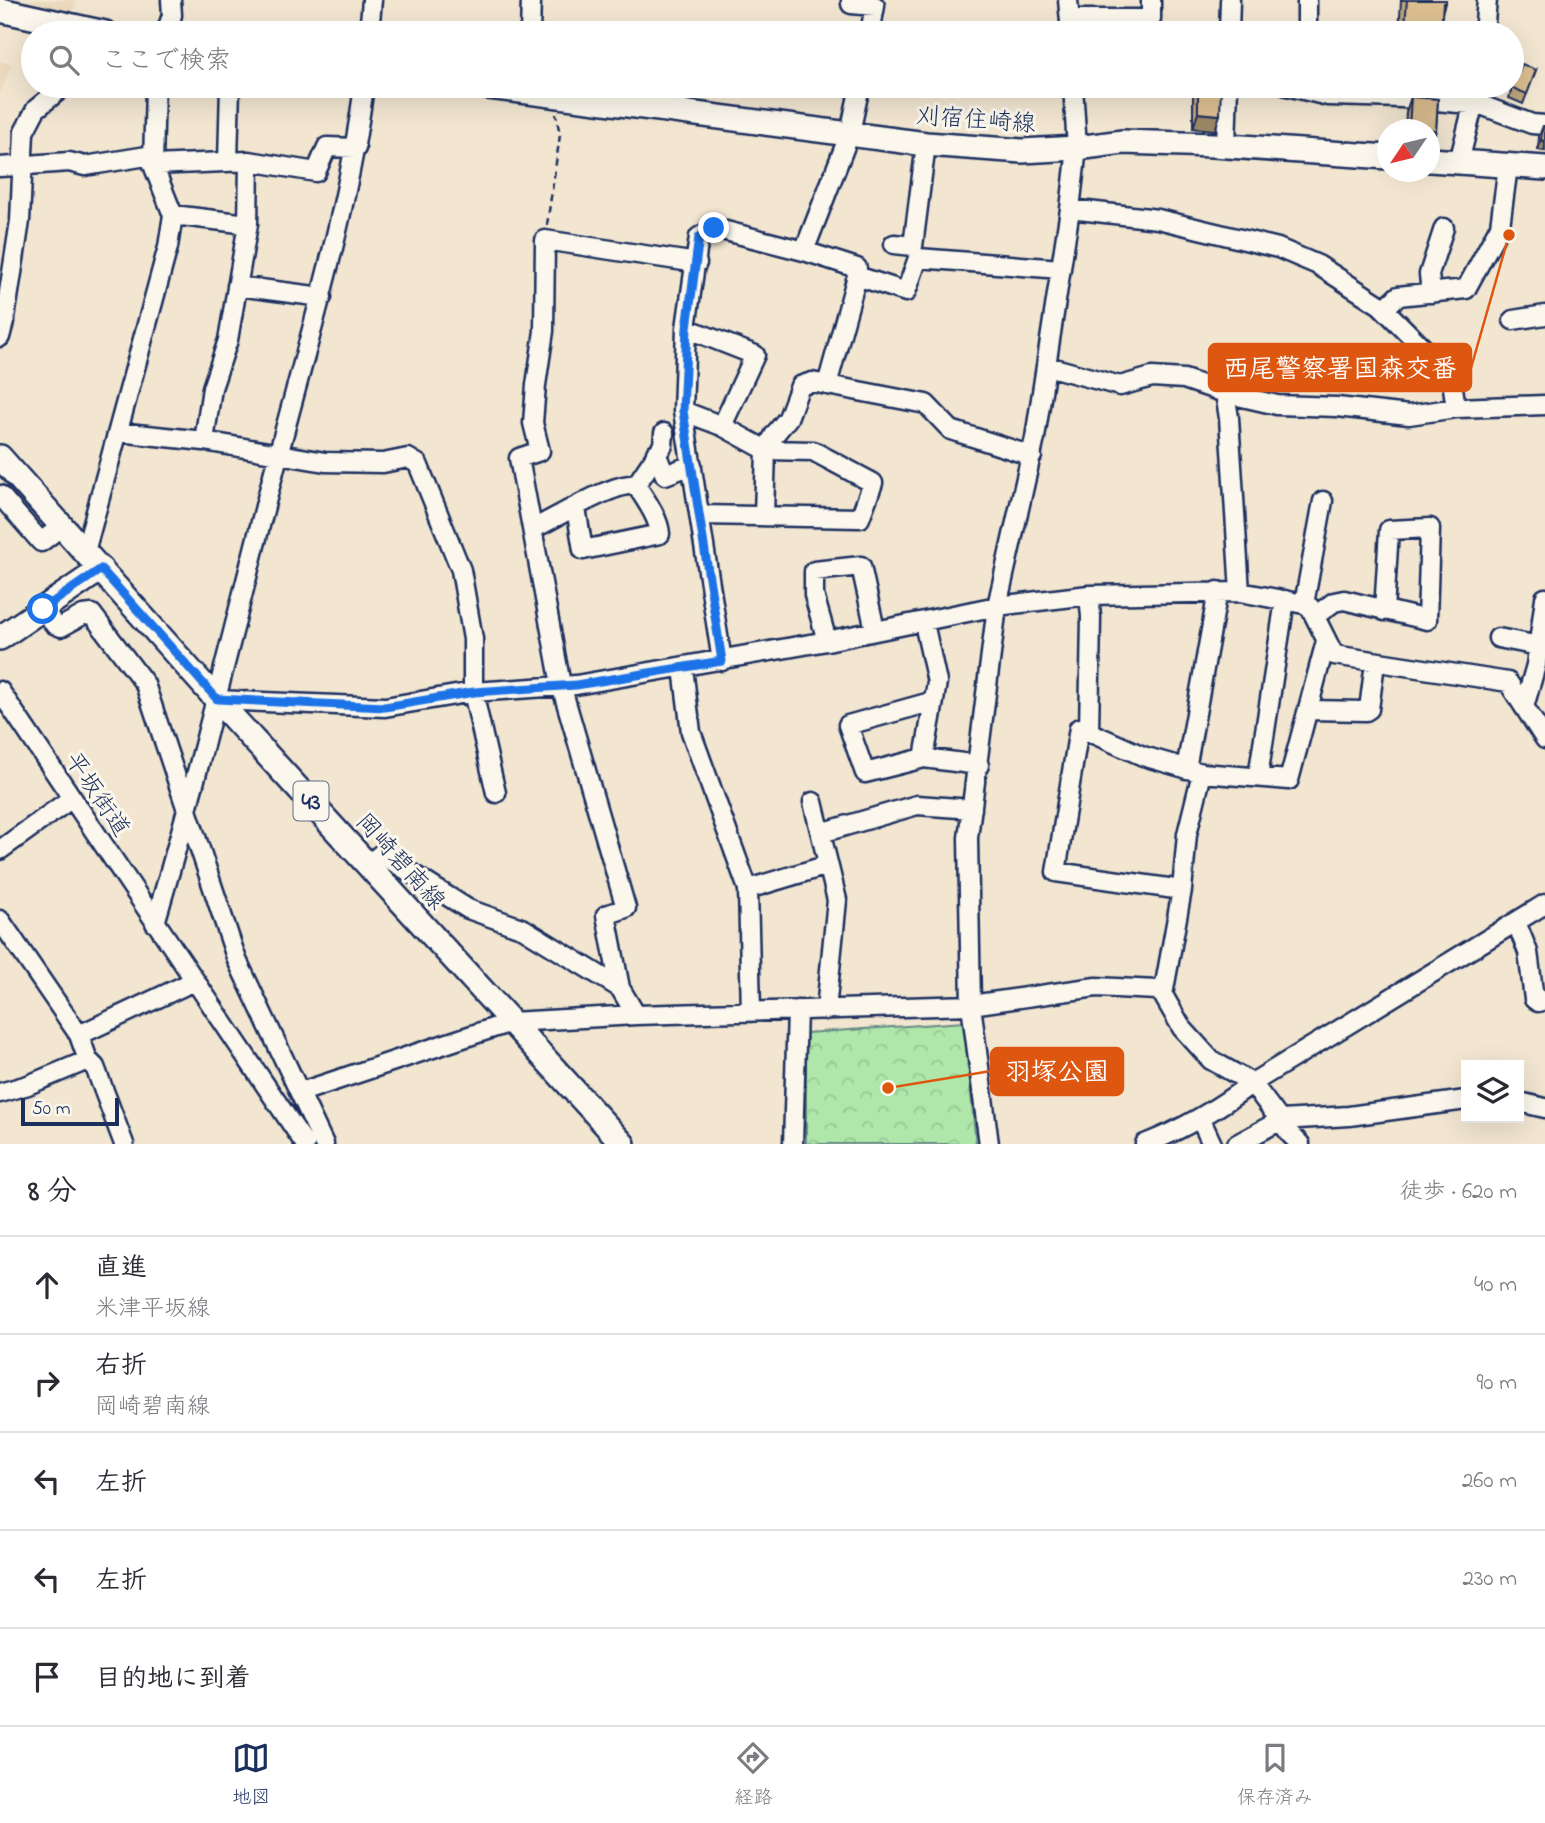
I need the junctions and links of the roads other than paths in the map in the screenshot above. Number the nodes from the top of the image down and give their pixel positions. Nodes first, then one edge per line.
1 (171, 0) edge
2 (372, 0) edge
3 (531, 0) edge
4 (851, 0) edge
5 (1068, 0) edge
6 (1151, 0) edge
7 (1230, 0) edge
8 (1307, 0) edge
9 (1487, 0) edge
10 (0, 10) edge
11 (50, 21) edge
12 (170, 21) edge
13 (370, 21) edge
14 (530, 21) edge
15 (872, 21) edge
16 (1070, 21) edge
17 (1150, 21) edge
18 (1229, 21) edge
19 (1307, 21) edge
20 (1485, 21) edge
21 (49, 98) edge
22 (155, 98) edge
23 (230, 98) edge
24 (362, 98) edge
25 (564, 98) edge
26 (857, 98) edge
27 (1074, 98) edge
28 (1228, 98) edge
29 (1402, 98) edge
30 (1476, 98) edge
31 (1475, 105) junction
32 (1545, 125) edge
33 (850, 133) junction
34 (926, 144) junction
35 (1226, 146) junction
36 (356, 148) junction
37 (1077, 148) junction
38 (1377, 156) edge
39 (153, 160) junction
40 (249, 161) junction
41 (1440, 161) edge
42 (228, 162) junction
43 (1459, 162) junction
44 (24, 164) junction
45 (1508, 166) junction
46 (0, 167) edge
47 (1545, 168) edge
48 (1070, 209) junction
49 (173, 215) junction
50 (248, 224) junction
51 (1444, 228) dead end
52 (894, 244) dead end
53 (804, 251) junction
54 (697, 263) junction
55 (1061, 269) junction
56 (857, 276) junction
57 (237, 286) junction
58 (1431, 293) junction
59 (322, 298) junction
60 (1384, 309) junction
61 (1545, 315) edge
62 (1513, 320) dead end
63 (687, 328) junction
64 (0, 337) edge
65 (1047, 366) junction
66 (827, 385) junction
67 (1225, 393) junction
68 (1545, 405) edge
69 (1456, 408) junction
70 (683, 411) junction
71 (722, 426) junction
72 (118, 432) junction
73 (664, 433) dead end
74 (205, 441) junction
75 (766, 450) junction
76 (279, 452) junction
77 (656, 453) junction
78 (1032, 456) junction
79 (0, 457) edge
80 (692, 466) junction
81 (636, 485) junction
82 (0, 495) edge
83 (1323, 501) dead end
84 (576, 508) junction
85 (701, 515) junction
86 (764, 515) junction
87 (62, 526) junction
88 (533, 529) junction
89 (85, 552) junction
90 (101, 569) junction
91 (1218, 592) junction
92 (1240, 592) junction
93 (1089, 595) junction
94 (1545, 598) edge
95 (1284, 600) junction
96 (998, 606) junction
97 (43, 609) junction
98 (1310, 610) junction
99 (1384, 611) junction
100 (924, 622) junction
101 (875, 630) junction
102 (0, 638) edge
103 (1498, 638) dead end
104 (1326, 640) junction
105 (827, 641) junction
106 (1539, 646) junction
107 (722, 661) junction
108 (1375, 663) junction
109 (683, 668) junction
110 (1540, 668) edge
111 (561, 685) junction
112 (0, 691) edge
113 (474, 692) junction
114 (217, 699) junction
115 (934, 701) junction
116 (1524, 707) junction
117 (1309, 710) junction
118 (1079, 728) junction
119 (1545, 739) edge
120 (924, 758) junction
121 (979, 765) junction
122 (1194, 771) junction
123 (1258, 777) junction
124 (496, 793) dead end
125 (72, 798) junction
126 (814, 802) dead end
127 (972, 809) junction
128 (188, 813) junction
129 (821, 833) junction
130 (0, 850) edge
131 (369, 864) junction
132 (828, 865) junction
133 (748, 889) junction
134 (1182, 890) junction
135 (1545, 904) edge
136 (0, 920) edge
137 (1516, 922) junction
138 (155, 923) junction
139 (194, 981) junction
140 (620, 988) junction
141 (1164, 995) junction
142 (1545, 1000) edge
143 (971, 1005) junction
144 (797, 1010) junction
145 (826, 1010) junction
146 (751, 1012) junction
147 (636, 1015) junction
148 (512, 1022) junction
149 (79, 1035) junction
150 (88, 1060) junction
151 (1252, 1083) junction
152 (301, 1092) junction
153 (0, 1093) edge
154 (1461, 1101) edge
155 (1524, 1103) edge
156 (1545, 1108) edge
157 (1200, 1118) junction
158 (1281, 1121) junction
159 (124, 1144) edge
160 (305, 1144) edge
161 (324, 1144) edge
162 (623, 1144) edge
163 (793, 1144) edge
164 (989, 1144) edge
165 (1145, 1144) edge
166 (1212, 1144) edge
167 (1237, 1144) edge
168 (1282, 1144) edge
169 (1300, 1144) edge

1 - 12 street
2 - 13 street
3 - 14 street
4 - 15 street
5 - 16 street
6 - 17 street
7 - 18 street
8 - 19 street
9 - 20 street
10 - 11 main road
21 - 44 street
22 - 39 street
23 - 42 street
24 - 36 street
25 - 33 main road, 刈宿住崎線
26 - 33 street
27 - 37 street
28 - 35 street
29 - 31 street
30 - 31 street
31 - 32 street
31 - 43 street
33 - 34 main road, 刈宿住崎線
33 - 53 street
34 - 37 main road, 刈宿住崎線
34 - 52 street
35 - 37 main road, 刈宿住崎線
35 - 38 main road, 刈宿住崎線
36 - 40 street
36 - 59 street
37 - 48 street
39 - 42 street
39 - 44 street
39 - 49 street
40 - 42 street
40 - 50 street
41 - 43 main road
43 - 45 main road
44 - 46 street
44 - 64 street
45 - 47 main road
45 - 58 street
48 - 55 street
48 - 60 street
49 - 50 street
49 - 72 street
50 - 57 street
51 - 58 street
53 - 54 street
53 - 56 street
54 - 63 street
54 - 88 street
55 - 56 street
55 - 65 street
56 - 66 street
57 - 59 street
57 - 74 street
58 - 60 street
59 - 76 street
60 - 69 street
61 - 62 street
63 - 70 street
63 - 71 street
65 - 67 street
65 - 78 street
66 - 75 street
66 - 78 street
67 - 69 street
67 - 92 street
68 - 69 street
70 - 71 street
70 - 80 street
71 - 75 street
72 - 74 street
72 - 89 street
73 - 77 street
74 - 76 street
75 - 86 street
75 - 86 street
76 - 113 street
76 - 114 street
77 - 80 street
77 - 81 street
78 - 96 street
79 - 87 main road, 岡崎碧南線 / 43
80 - 85 street
81 - 84 street
81 - 84 street
82 - 87 street
83 - 98 street
84 - 88 street
85 - 86 street
85 - 107 street
87 - 89 main road, 岡崎碧南線 / 43
88 - 111 street
89 - 90 main road, 岡崎碧南線 / 43
90 - 97 main road
90 - 114 main road, 岡崎碧南線 / 43
91 - 92 street
91 - 93 street
91 - 122 street
92 - 95 street
93 - 96 street
93 - 118 street
94 - 106 street
95 - 98 street
95 - 123 street
96 - 100 street
96 - 121 street
97 - 102 main road
97 - 128 street
98 - 99 street
98 - 104 street
99 - 99 street
100 - 101 street
100 - 115 street
101 - 105 street
101 - 105 street
103 - 106 street
104 - 108 street
104 - 117 street
105 - 107 street
106 - 110 street
107 - 109 street
108 - 116 street
108 - 117 street
109 - 111 street
109 - 133 street
110 - 116 street
111 - 113 street
111 - 140 street
112 - 125 street, 平坂街道
113 - 114 street
113 - 124 street
114 - 128 street
114 - 131 main road, 岡崎碧南線 / 43
115 - 120 street
115 - 120 street
116 - 119 street
117 - 123 street
118 - 122 street
118 - 134 street
120 - 121 street
121 - 127 street
122 - 123 street
122 - 134 street
125 - 130 street
125 - 138 street, 平坂街道
126 - 129 street
127 - 129 street
127 - 143 street
128 - 138 street
128 - 152 street
129 - 132 street
131 - 140 street
131 - 148 main road, 岡崎碧南線 / 43
132 - 133 street
132 - 145 street
133 - 146 street
134 - 141 street
135 - 137 street
136 - 149 street
137 - 142 street
137 - 151 street
138 - 139 street, 平坂街道
139 - 149 street
139 - 160 street
140 - 147 street
141 - 143 street
141 - 151 street
143 - 145 street
143 - 164 street
144 - 145 street
144 - 146 street
144 - 163 street
146 - 147 street
147 - 148 street
148 - 152 street
148 - 162 main road, 岡崎碧南線 / 43
149 - 150 street
150 - 153 street
150 - 159 street
151 - 157 street
151 - 158 street
152 - 161 street
154 - 158 street
155 - 156 street
157 - 165 street
157 - 166 street
158 - 167 street
158 - 168 street
158 - 169 street

